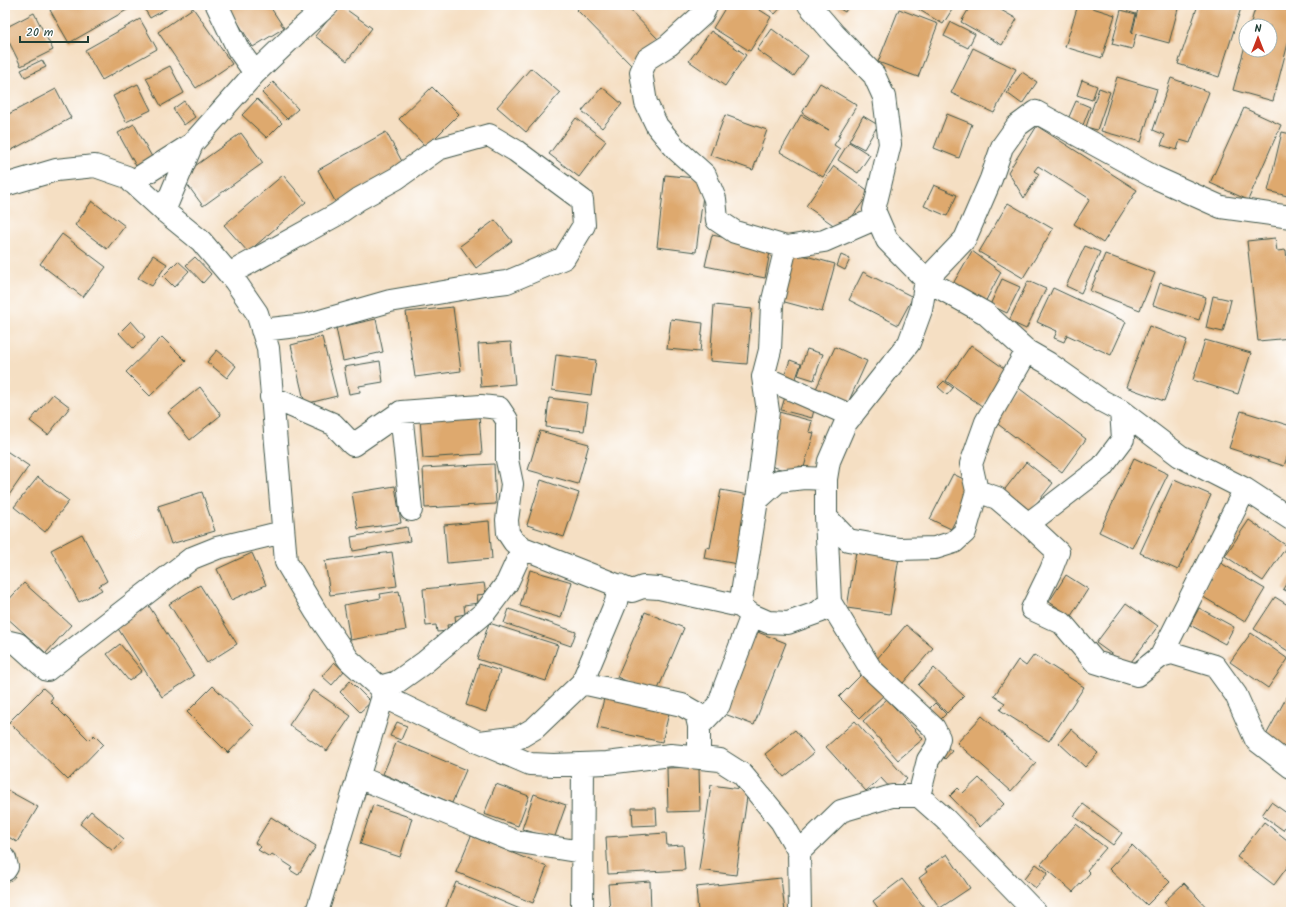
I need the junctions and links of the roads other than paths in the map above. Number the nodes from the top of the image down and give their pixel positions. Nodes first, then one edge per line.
1 (217, 5) edge
2 (328, 5) edge
3 (707, 5) edge
4 (809, 5) edge
5 (255, 73) junction
6 (192, 144) junction
7 (132, 182) junction
8 (5, 185) edge
9 (164, 211) junction
10 (1291, 217) edge
11 (877, 218) junction
12 (786, 247) junction
13 (229, 274) junction
14 (926, 280) junction
15 (262, 330) junction
16 (1027, 351) junction
17 (763, 377) junction
18 (271, 397) junction
19 (1121, 411) junction
20 (401, 412) junction
21 (852, 416) junction
22 (826, 479) junction
23 (1245, 489) junction
24 (977, 491) junction
25 (757, 500) junction
26 (411, 510) dead end
27 (826, 517) junction
28 (1291, 519) edge
29 (1028, 524) junction
30 (283, 532) junction
31 (523, 548) junction
32 (619, 585) junction
33 (830, 602) junction
34 (746, 611) junction
35 (5, 641) edge
36 (1161, 656) junction
37 (582, 683) junction
38 (381, 691) junction
39 (699, 726) junction
40 (478, 742) junction
41 (699, 758) junction
42 (583, 764) junction
43 (1291, 766) edge
44 (358, 777) junction
45 (919, 796) junction
46 (582, 852) junction
47 (799, 852) junction
48 (5, 859) edge
49 (5, 870) edge
50 (317, 912) edge
51 (582, 912) edge
52 (800, 912) edge
53 (1035, 912) edge

1 - 5 street
2 - 5 street
3 - 12 street
4 - 11 street
5 - 6 street
6 - 7 street
6 - 9 street
7 - 8 street
7 - 9 street
9 - 13 street
10 - 14 street
11 - 12 street
11 - 14 street
12 - 17 street
13 - 15 street
13 - 15 street
14 - 16 street
14 - 21 street
15 - 18 street
16 - 19 street
16 - 24 street
17 - 21 street
17 - 25 street
18 - 20 street
18 - 30 street
19 - 23 street
19 - 29 street
20 - 26 street
20 - 31 street
21 - 22 street
22 - 25 street
22 - 27 street
23 - 28 street
23 - 36 street
24 - 27 street
24 - 29 street
25 - 34 street
27 - 33 street
29 - 36 street
30 - 35 street
30 - 38 street
31 - 32 street
31 - 38 street
32 - 34 street
32 - 37 street
33 - 34 street
33 - 45 street
34 - 39 street
36 - 43 street
37 - 39 street
37 - 40 street
38 - 40 street
38 - 44 street
39 - 41 street
40 - 42 street
41 - 42 street
41 - 47 street
42 - 46 street
44 - 46 street
44 - 50 street
45 - 47 street
45 - 53 street
46 - 51 street
47 - 52 street
48 - 49 street

